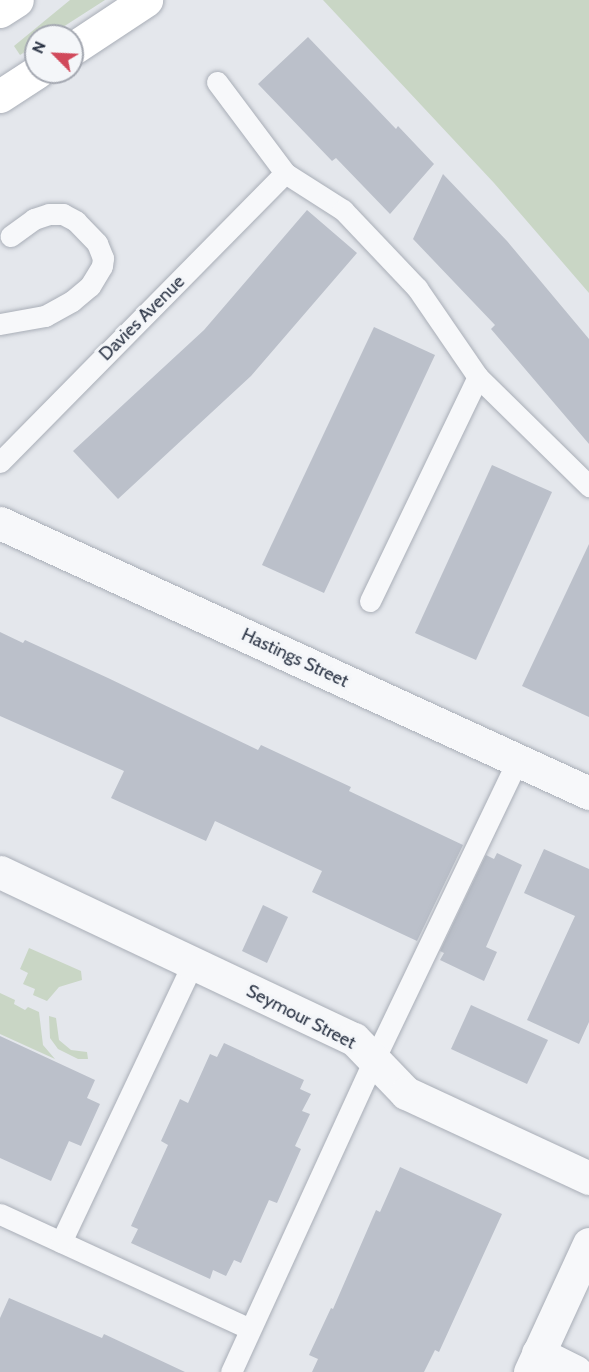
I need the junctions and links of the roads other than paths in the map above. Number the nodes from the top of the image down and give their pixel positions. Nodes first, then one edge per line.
1 (17, 0) edge
2 (146, 0) edge
3 (0, 12) edge
4 (84, 41) edge
5 (24, 80) edge
6 (217, 82) dead end
7 (0, 96) edge
8 (285, 173) junction
9 (11, 236) dead end
10 (0, 324) edge
11 (478, 377) junction
12 (0, 462) edge
13 (589, 486) edge
14 (0, 523) edge
15 (370, 602) dead end
16 (518, 760) junction
17 (589, 793) edge
18 (0, 872) edge
19 (193, 963) junction
20 (374, 1060) junction
21 (589, 1178) edge
22 (0, 1214) edge
23 (62, 1242) junction
24 (589, 1244) edge
25 (250, 1329) junction
26 (534, 1363) edge
27 (231, 1372) edge
28 (576, 1372) edge

1 - 3 main road
2 - 4 main road
5 - 7 main road
6 - 8 lane
8 - 11 lane
8 - 12 lane, Davies Avenue
9 - 10 lane
11 - 13 lane
11 - 15 lane
14 - 16 street, Hastings Street
16 - 17 street, Hastings Street
16 - 20 lane
18 - 19 street, Seymour Street
19 - 20 street, Seymour Street
19 - 23 lane
20 - 21 street, Seymour Street
20 - 25 lane
22 - 23 lane
23 - 25 lane
24 - 26 street
25 - 27 lane
26 - 28 street

